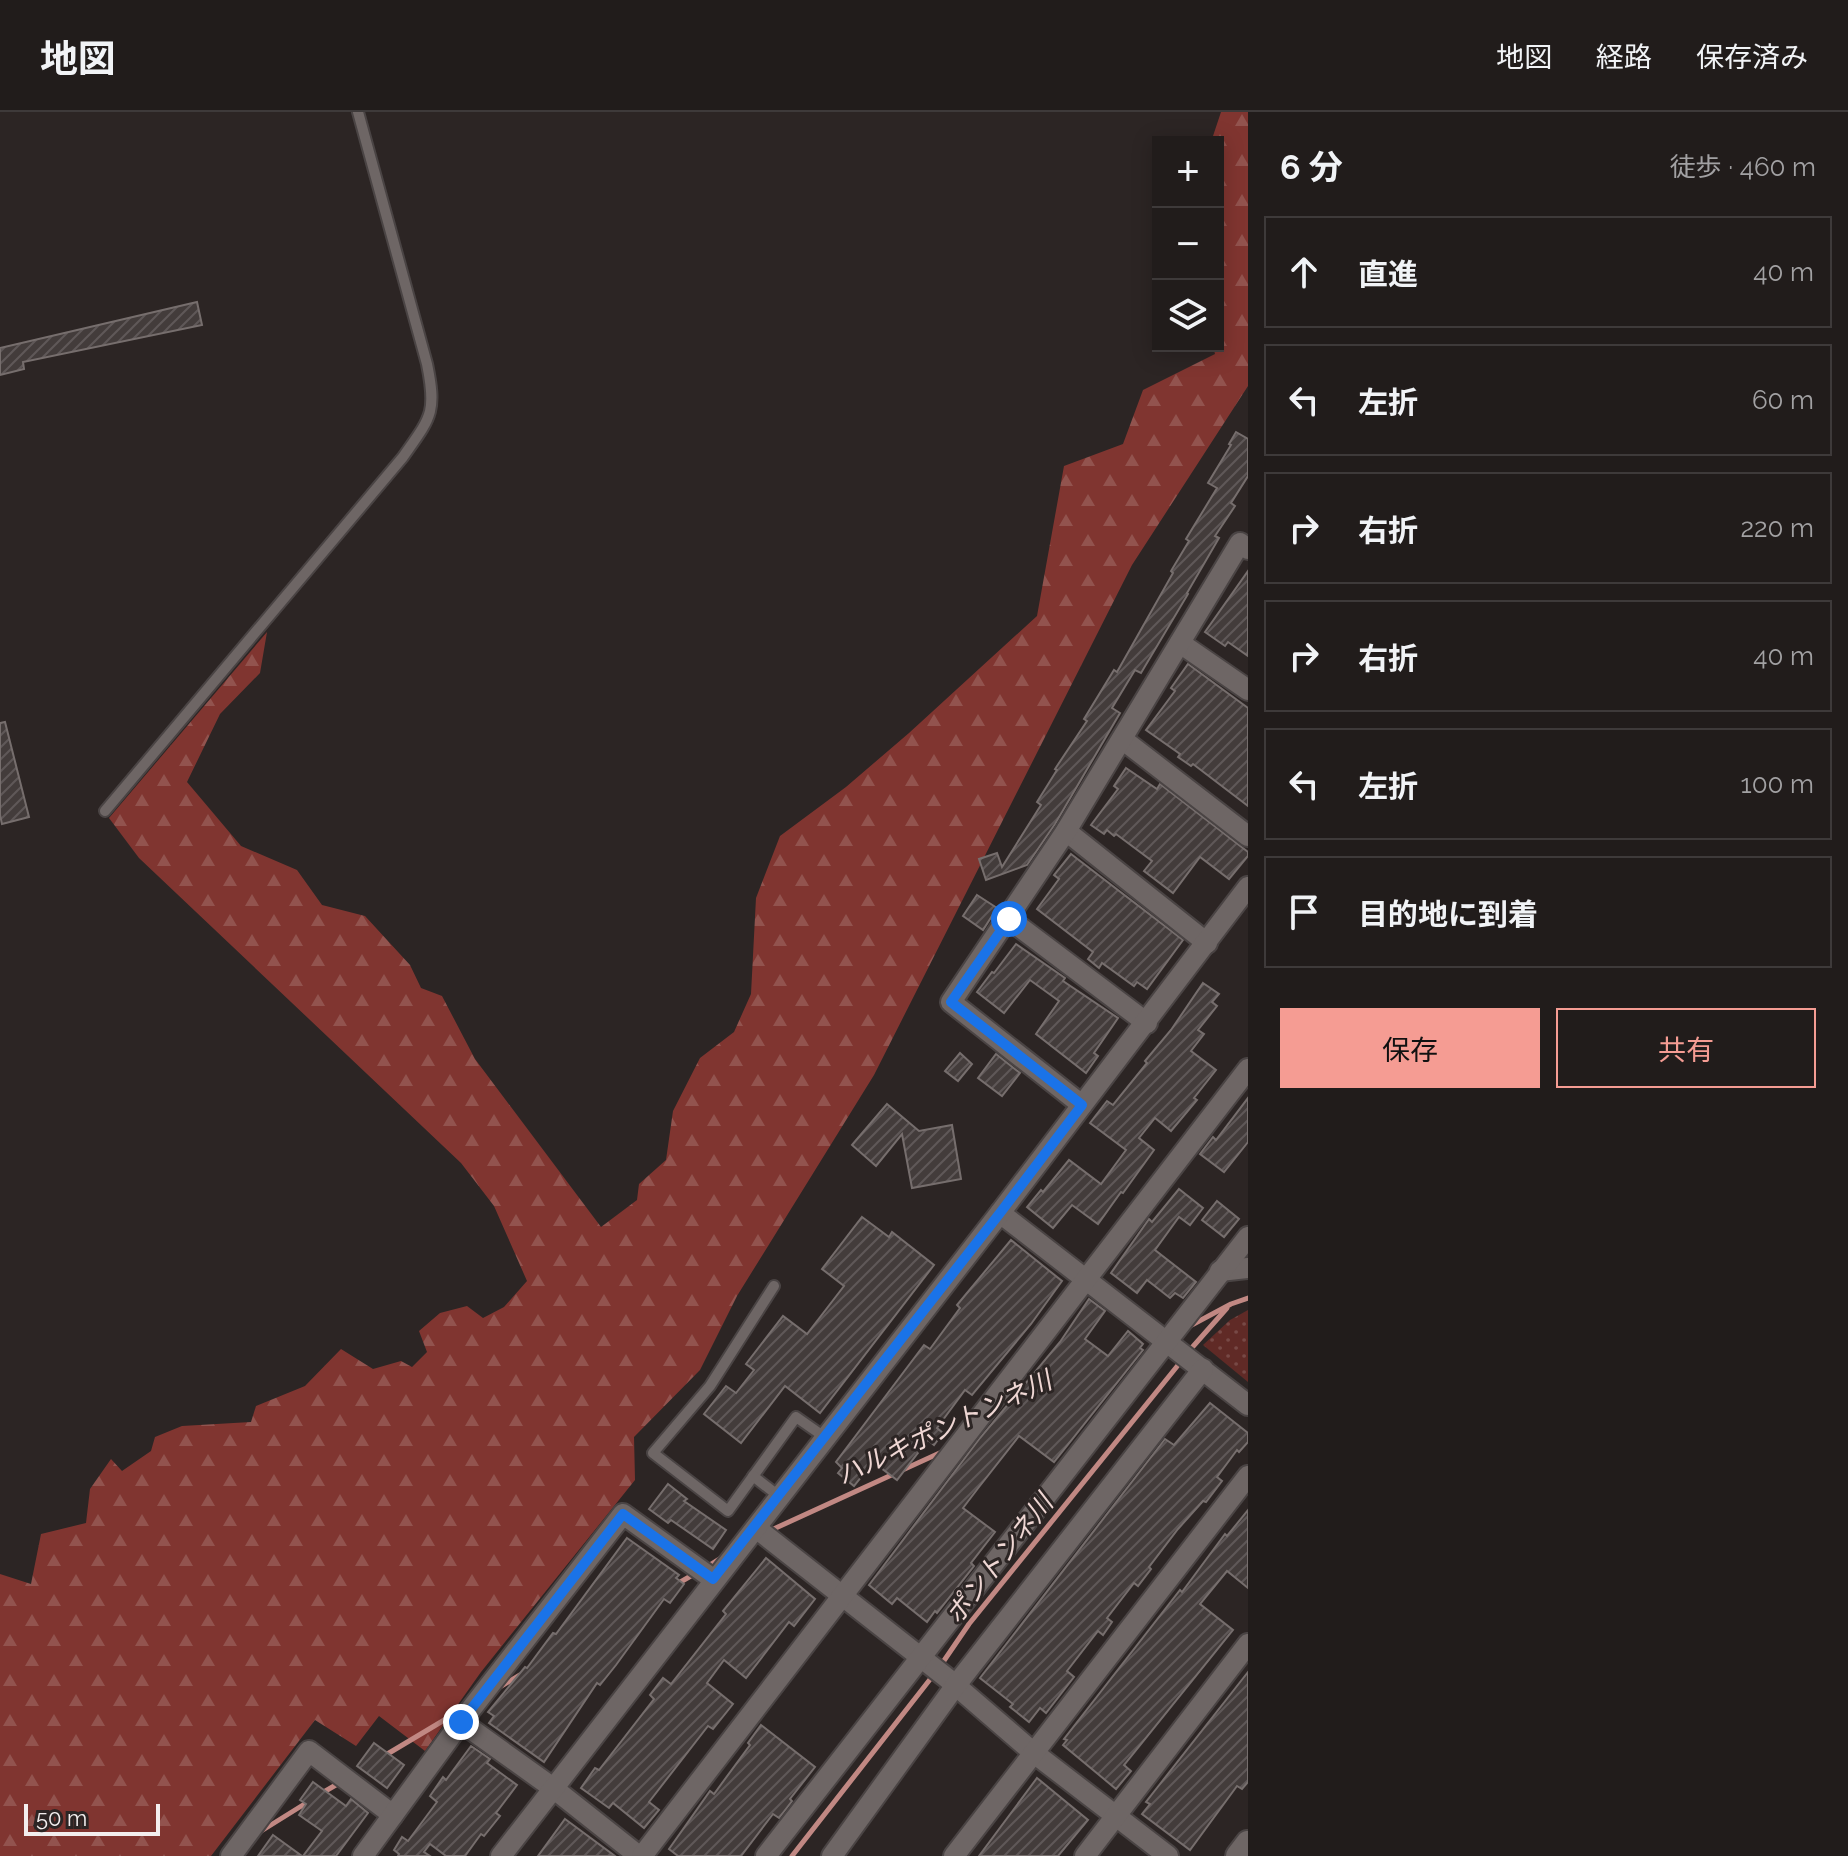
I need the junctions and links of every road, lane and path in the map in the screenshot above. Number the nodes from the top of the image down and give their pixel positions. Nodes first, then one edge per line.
1 (358, 112) edge
2 (1248, 549) edge
3 (1180, 643) junction
4 (1248, 690) edge
5 (1122, 739) junction
6 (105, 811) dead end
7 (1066, 831) junction
8 (1248, 836) edge
9 (1245, 897) edge
10 (1009, 919) junction
11 (1207, 943) junction
12 (1147, 1023) junction
13 (1248, 1069) edge
14 (1082, 1105) junction
15 (1000, 1213) junction
16 (1248, 1237) edge
17 (1248, 1268) edge
18 (1220, 1271) junction
19 (1086, 1280) junction
20 (774, 1286) dead end
21 (1170, 1345) junction
22 (1198, 1366) junction
23 (1248, 1405) edge
24 (826, 1438) junction
25 (753, 1476) junction
26 (1248, 1476) edge
27 (780, 1497) junction
28 (756, 1528) junction
29 (713, 1579) junction
30 (841, 1597) junction
31 (1248, 1644) edge
32 (923, 1659) junction
33 (951, 1681) junction
34 (461, 1722) junction
35 (1034, 1753) junction
36 (553, 1788) junction
37 (393, 1815) junction
38 (1115, 1817) junction
39 (1248, 1843) edge
40 (231, 1856) edge
41 (363, 1856) edge
42 (501, 1856) edge
43 (640, 1856) edge
44 (766, 1856) edge
45 (832, 1856) edge
46 (954, 1856) edge
47 (1085, 1856) edge
48 (1168, 1856) edge
49 (1238, 1856) edge

1 - 6 lane
2 - 3 street
3 - 4 street
3 - 5 street
5 - 7 street
5 - 8 street
7 - 10 street
7 - 11 street
9 - 11 street
10 - 12 street
10 - 14 street
11 - 12 street
12 - 14 street
13 - 19 street
14 - 15 street
15 - 19 street
15 - 24 street
16 - 18 street
17 - 18 street
18 - 21 street
19 - 21 street
19 - 30 street
20 - 25 lane
21 - 22 street
21 - 32 street
22 - 23 street
22 - 33 street
24 - 25 lane
24 - 27 street
25 - 27 lane
26 - 35 street
27 - 28 street
28 - 29 street
28 - 30 street
29 - 34 street
29 - 36 street
30 - 32 street
30 - 43 street
31 - 38 street
32 - 33 street
32 - 44 street
33 - 35 street
33 - 45 street
34 - 36 street
34 - 37 street
35 - 38 street
35 - 46 street
36 - 42 street
36 - 43 street
37 - 40 street
37 - 41 street
38 - 47 street
38 - 48 street
39 - 49 street

